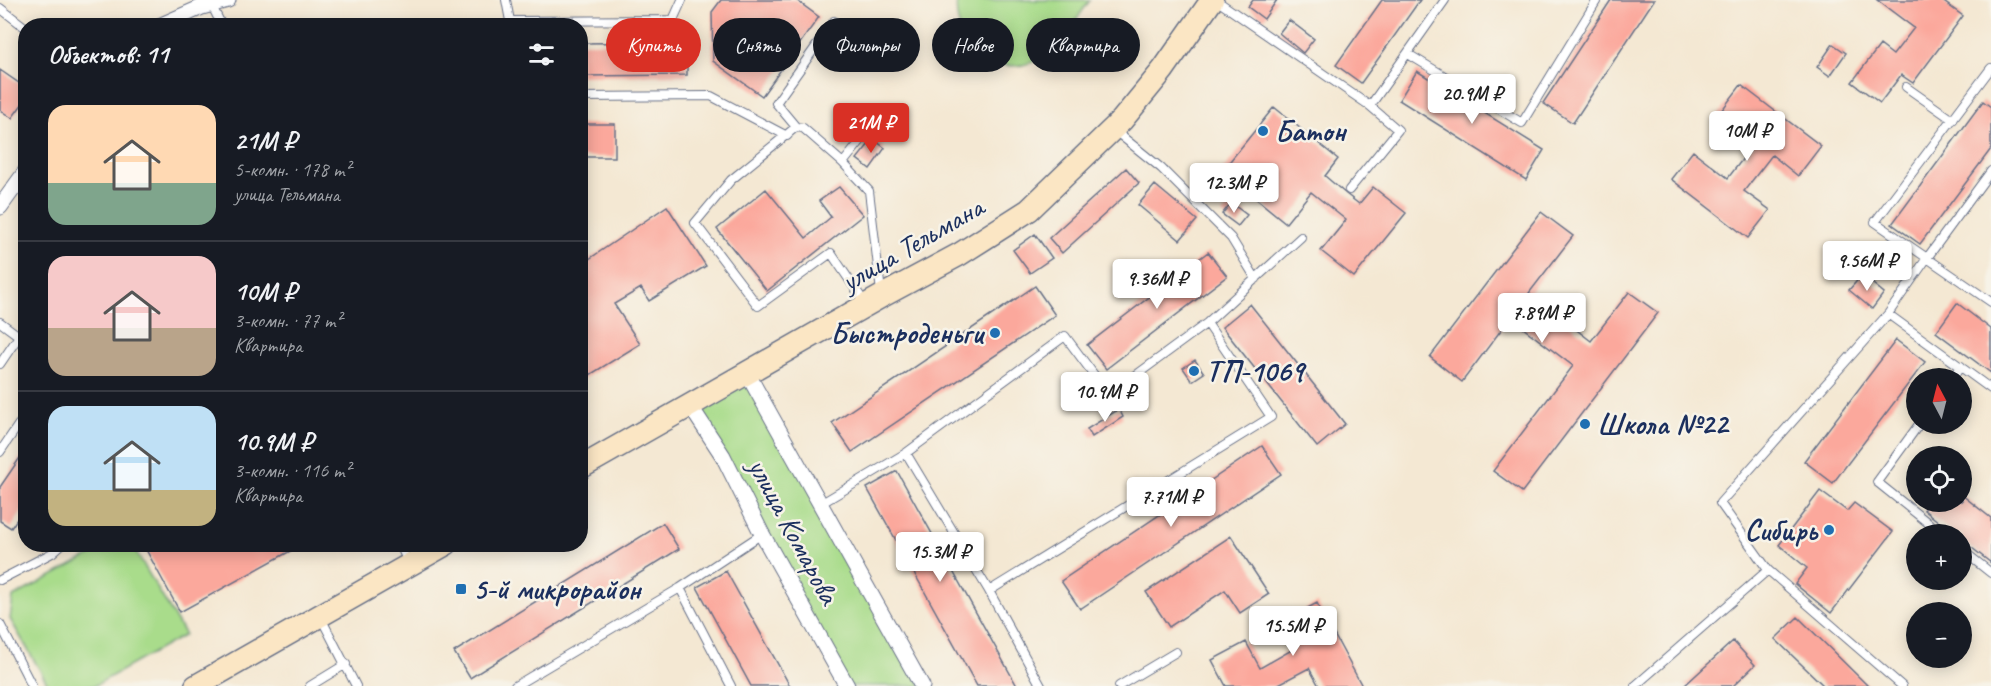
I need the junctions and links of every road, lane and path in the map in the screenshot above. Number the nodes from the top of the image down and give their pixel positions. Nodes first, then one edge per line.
1 (228, 0) edge
2 (506, 0) edge
3 (682, 0) edge
4 (1214, 0) edge
5 (1445, 0) edge
6 (1597, 0) edge
7 (204, 4) edge
8 (0, 8) edge
9 (175, 18) edge
10 (215, 18) edge
11 (509, 18) edge
12 (18, 22) edge
13 (588, 22) edge
14 (813, 51) edge
15 (1408, 54) junction
16 (1991, 68) edge
17 (1906, 87) dead end
18 (588, 97) edge
19 (1370, 106) junction
20 (1953, 120) junction
21 (796, 127) junction
22 (1113, 129) junction
23 (787, 136) junction
24 (863, 138) dead end
25 (843, 163) junction
26 (1991, 171) edge
27 (18, 182) edge
28 (1349, 190) dead end
29 (0, 207) edge
30 (1301, 237) dead end
31 (1927, 258) junction
32 (1256, 279) junction
33 (874, 301) junction
34 (1991, 302) edge
35 (1888, 314) junction
36 (0, 322) edge
37 (1207, 323) junction
38 (18, 335) edge
39 (18, 337) edge
40 (0, 364) edge
41 (1961, 366) joint
42 (747, 372) junction
43 (1991, 389) edge
44 (689, 404) junction
45 (18, 425) edge
46 (1912, 434) edge
47 (0, 452) edge
48 (906, 453) junction
49 (588, 463) edge
50 (822, 504) junction
51 (1930, 524) edge
52 (762, 534) junction
53 (52, 552) edge
54 (403, 552) edge
55 (433, 552) edge
56 (1972, 558) edge
57 (409, 566) junction
58 (1768, 570) junction
59 (1991, 573) edge
60 (0, 580) edge
61 (680, 588) junction
62 (989, 591) junction
63 (320, 616) junction
64 (0, 624) edge
65 (1176, 652) dead end
66 (346, 664) junction
67 (32, 686) edge
68 (196, 686) edge
69 (310, 686) edge
70 (356, 686) edge
71 (515, 686) edge
72 (731, 686) edge
73 (847, 686) edge
74 (922, 686) edge
75 (1041, 686) edge
76 (1119, 686) edge
77 (1635, 686) edge
78 (1902, 686) edge

1 - 7 street
2 - 11 lane
3 - 13 lane
4 - 19 lane
4 - 22 main road, улица Тельмана
5 - 15 lane
6 - 15 lane
7 - 9 street
7 - 10 lane
8 - 12 lane
14 - 21 lane
15 - 19 lane
16 - 20 lane
17 - 20 lane
18 - 23 lane
19 - 28 lane
20 - 31 lane
21 - 23 lane
21 - 25 lane
22 - 32 lane
22 - 33 main road, улица Тельмана
23 - 33 lane
24 - 25 lane
25 - 33 lane
26 - 31 lane
27 - 29 street
30 - 32 lane
31 - 34 lane
31 - 35 lane
32 - 37 lane
33 - 42 main road, улица Тельмана
35 - 41 lane
35 - 58 lane
36 - 38 lane
37 - 48 lane
37 - 62 lane
39 - 40 lane
41 - 43 lane
42 - 44 main road, улица Тельмана
42 - 50 street, улица Комарова
44 - 49 main road, улица Тельмана
44 - 52 street, улица Комарова
45 - 47 lane
46 - 51 lane
48 - 50 lane
48 - 62 lane
50 - 74 street, улица Комарова
52 - 61 lane
52 - 73 street, улица Комарова
53 - 60 lane
54 - 57 lane
55 - 57 main road
56 - 59 lane
57 - 63 main road
58 - 77 lane
58 - 78 lane
61 - 71 lane
61 - 72 lane
62 - 75 lane
63 - 66 lane
63 - 68 main road
64 - 67 lane
65 - 76 lane
66 - 69 lane
66 - 70 lane

